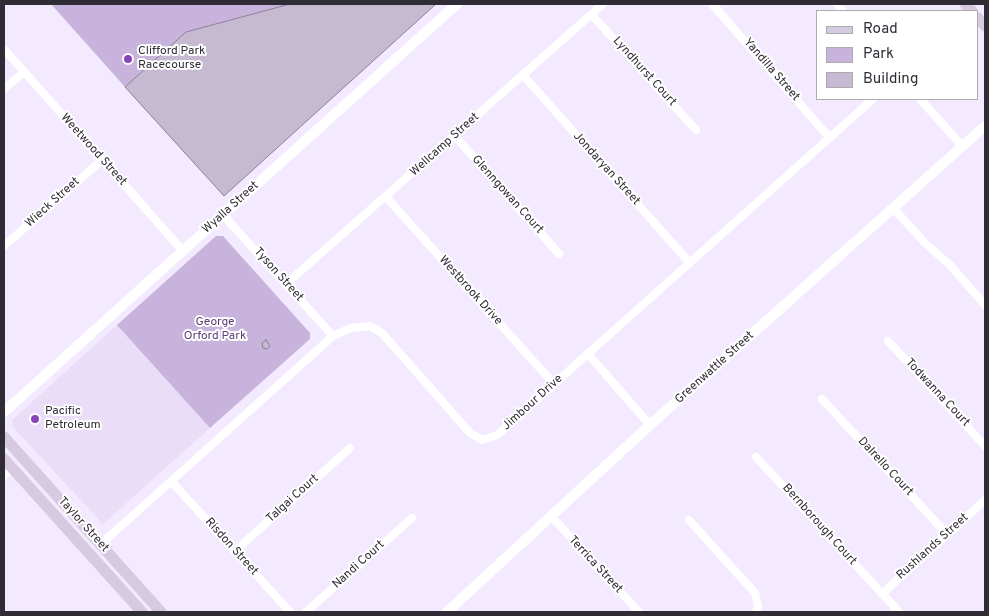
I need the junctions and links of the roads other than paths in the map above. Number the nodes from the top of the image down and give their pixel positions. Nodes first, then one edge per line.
1 (457, 4) edge
2 (603, 4) edge
3 (712, 4) edge
4 (591, 14) junction
5 (4, 49) edge
6 (24, 72) junction
7 (523, 75) junction
8 (4, 89) edge
9 (872, 100) edge
10 (921, 100) edge
11 (985, 126) edge
12 (696, 130) dead end
13 (455, 136) junction
14 (829, 136) junction
15 (962, 146) junction
16 (102, 160) junction
17 (386, 198) junction
18 (894, 209) junction
19 (223, 215) junction
20 (4, 246) edge
21 (183, 251) junction
22 (559, 254) dead end
23 (689, 262) junction
24 (286, 284) junction
25 (985, 305) edge
26 (333, 336) junction
27 (888, 341) dead end
28 (588, 354) junction
29 (554, 384) junction
30 (822, 399) dead end
31 (4, 412) edge
32 (650, 425) junction
33 (4, 437) edge
34 (985, 446) edge
35 (350, 448) dead end
36 (4, 452) edge
37 (756, 457) dead end
38 (4, 460) edge
39 (8, 473) edge
40 (171, 481) junction
41 (985, 500) edge
42 (552, 517) junction
43 (412, 518) dead end
44 (689, 520) dead end
45 (947, 534) junction
46 (100, 544) junction
47 (235, 551) junction
48 (882, 594) junction
49 (156, 610) edge
50 (142, 612) edge
51 (290, 612) edge
52 (306, 612) edge
53 (447, 612) edge
54 (639, 612) edge
55 (756, 612) edge
56 (899, 612) edge

1 - 19 street, Wyalla Street
2 - 4 street, Wellcamp Street
3 - 14 street, Yandilla Street
4 - 7 street, Wellcamp Street
4 - 12 street, Lyndhurst Court
5 - 6 street, Weetwood Street
6 - 8 street
6 - 16 street, Weetwood Street
7 - 13 street, Wellcamp Street
7 - 23 street, Jondaryan Street
9 - 14 street, Jimbour Drive
10 - 15 street
11 - 15 street, Greenwattle Street
13 - 17 street, Wellcamp Street
13 - 22 street, Glenngowan Court
14 - 23 street, Jimbour Drive
15 - 18 street, Greenwattle Street
16 - 20 street, Wieck Street
16 - 21 street, Weetwood Street
17 - 24 street, Wellcamp Street
17 - 29 street, Westbrook Drive
18 - 25 street
18 - 32 street, Greenwattle Street
19 - 21 street, Wyalla Street
19 - 24 street, Tyson Street
21 - 31 street, Wyalla Street
23 - 28 street, Jimbour Drive
24 - 26 street, Tyson Street
26 - 29 street, Jimbour Drive
26 - 40 street, Jimbour Drive
27 - 34 street, Todwanna Court
28 - 29 street, Jimbour Drive
28 - 32 street
30 - 45 street, Dalrello Court
32 - 42 street, Greenwattle Street
33 - 46 main road, Taylor Street
35 - 47 street, Talgai Court
36 - 39 main road
37 - 48 street, Bernborough Court
38 - 39 main road, Taylor Street
39 - 50 main road, Taylor Street
40 - 46 street, Jimbour Drive
40 - 47 street, Risdon Street
41 - 45 street, Rushlands Street
42 - 53 street, Greenwattle Street
42 - 54 street, Terrica Street
43 - 52 street, Nandi Court
44 - 55 street
45 - 48 street, Rushlands Street
46 - 49 main road, Taylor Street
47 - 51 street, Risdon Street
48 - 56 street, Bernborough Court

